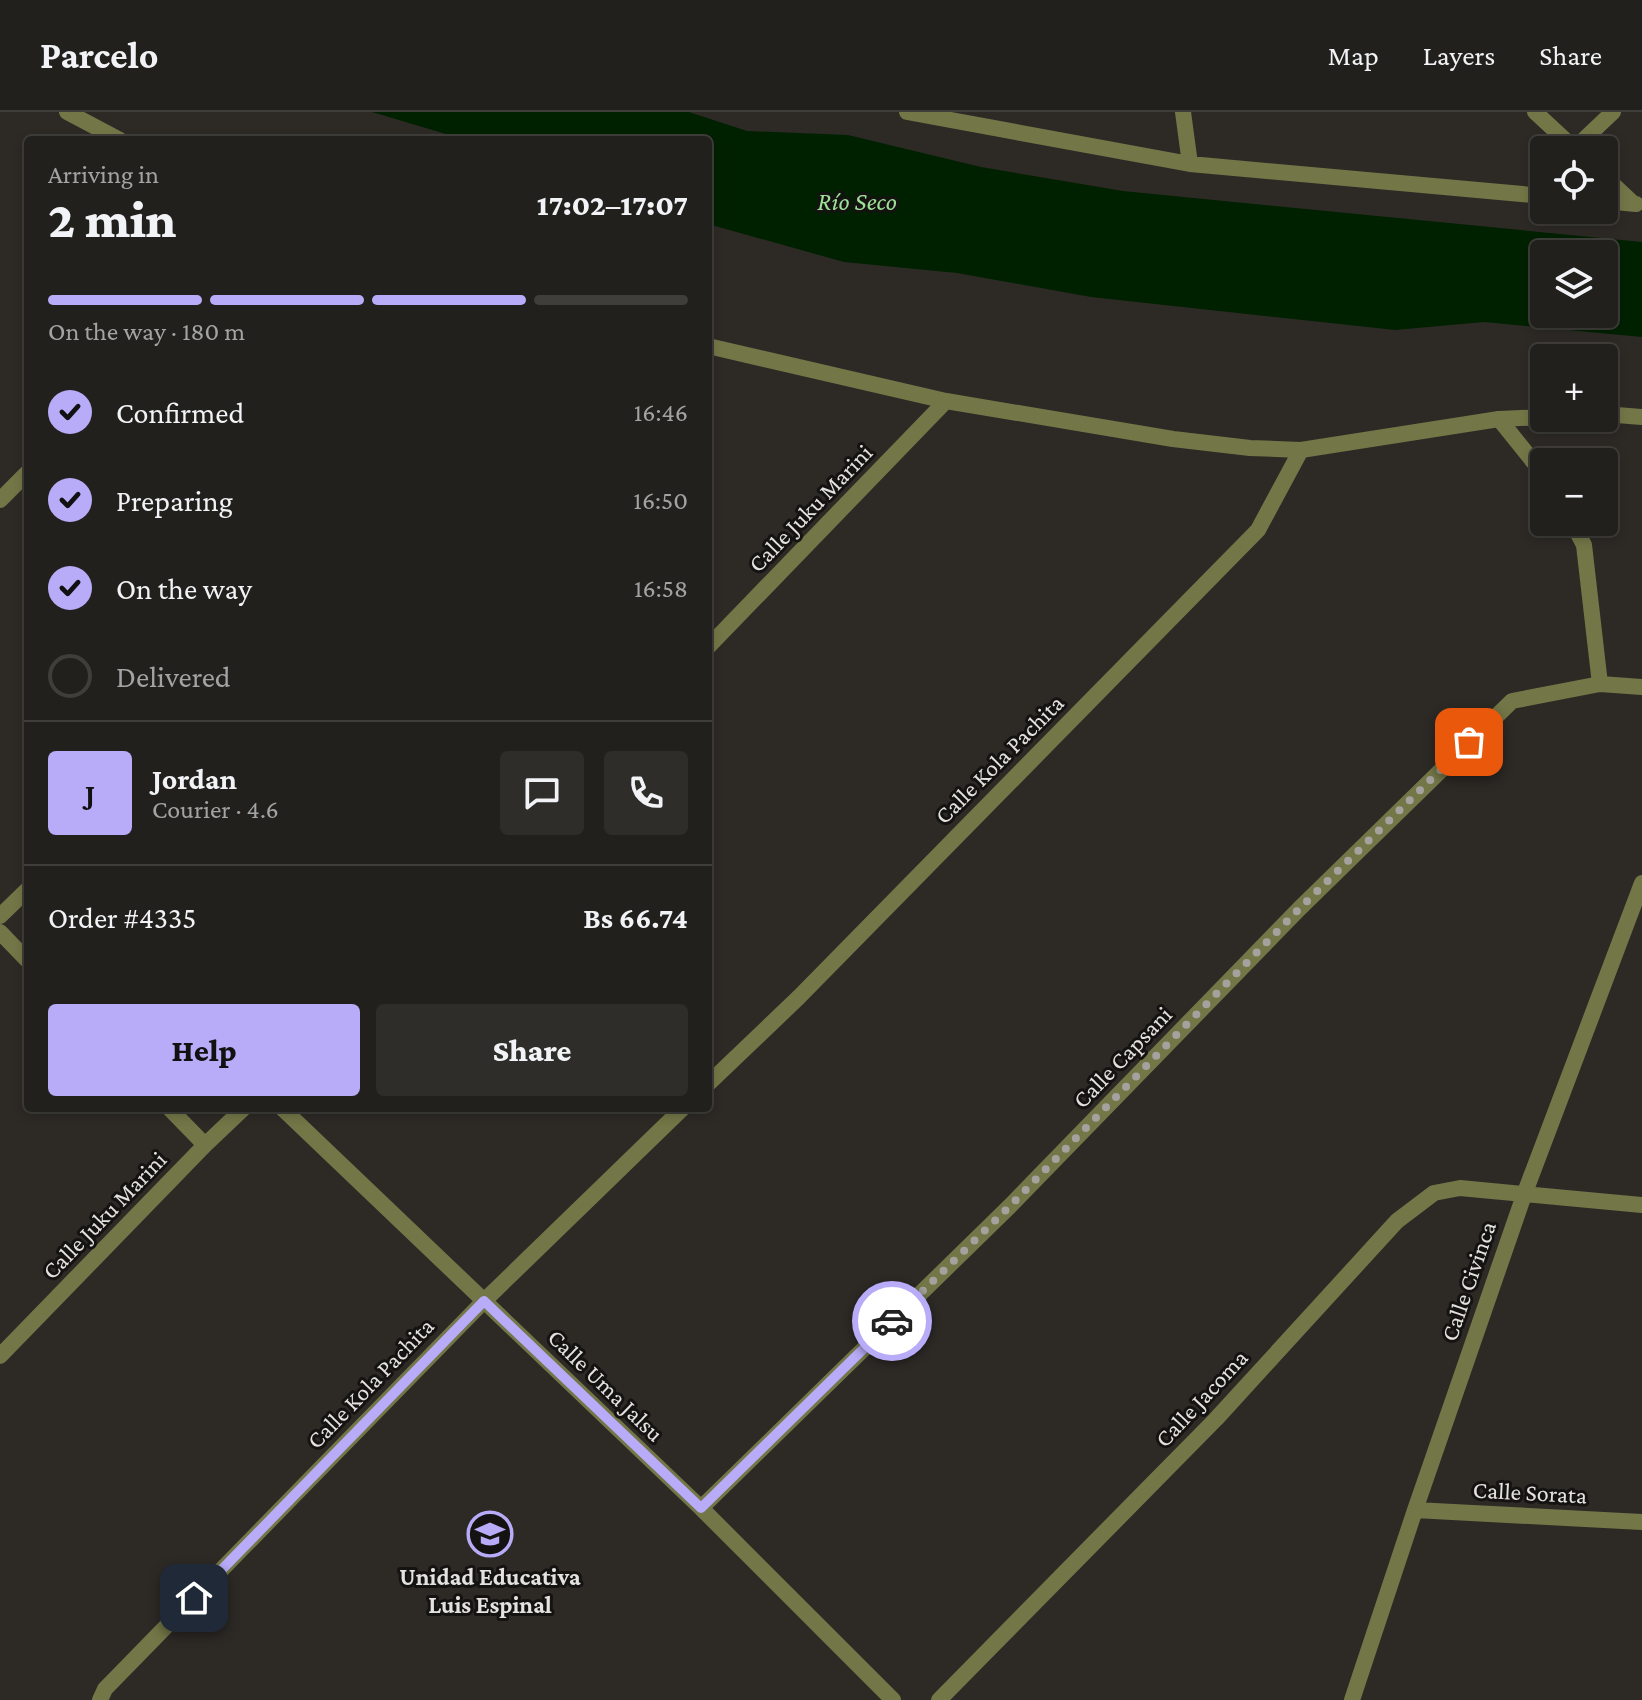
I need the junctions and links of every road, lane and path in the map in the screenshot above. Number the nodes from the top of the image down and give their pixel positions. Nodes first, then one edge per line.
1 (67, 112) edge
2 (907, 112) edge
3 (1183, 112) edge
4 (1535, 112) edge
5 (1613, 112) edge
6 (112, 136) edge
7 (1561, 136) edge
8 (1588, 136) edge
9 (1190, 164) junction
10 (1618, 188) edge
11 (1530, 195) edge
12 (1618, 202) edge
13 (1638, 204) edge
14 (712, 347) edge
15 (946, 401) junction
16 (1618, 415) edge
17 (1642, 417) edge
18 (1530, 418) edge
19 (1499, 419) junction
20 (1301, 450) junction
21 (1530, 458) edge
22 (24, 476) edge
23 (0, 500) edge
24 (1579, 536) edge
25 (712, 643) edge
26 (1600, 684) junction
27 (1642, 687) edge
28 (1642, 883) edge
29 (24, 893) edge
30 (0, 916) edge
31 (0, 932) edge
32 (24, 957) edge
33 (712, 1080) edge
34 (173, 1112) edge
35 (240, 1112) edge
36 (286, 1112) edge
37 (679, 1112) edge
38 (205, 1145) junction
39 (1524, 1195) junction
40 (1642, 1205) edge
41 (484, 1301) junction
42 (0, 1356) edge
43 (701, 1508) junction
44 (1415, 1510) junction
45 (1642, 1522) edge
46 (107, 1696) edge
47 (893, 1700) edge
48 (939, 1700) edge
49 (1352, 1700) edge

1 - 6 street
2 - 9 street
3 - 9 street
4 - 7 street
5 - 8 street
9 - 11 street
10 - 13 street
12 - 13 street
14 - 15 street
15 - 20 street
15 - 25 street, Calle Juku Marini
16 - 17 street
18 - 19 street
19 - 20 street
19 - 21 street
20 - 33 street, Calle Kola Pachita
22 - 23 street
24 - 26 street
26 - 27 street, Calle Capsani
26 - 43 street, Calle Capsani
28 - 39 street, Calle Civinca
29 - 30 street
31 - 32 street
34 - 38 street
35 - 38 street, Calle Juku Marini
36 - 41 street, Calle Uma Jalsu
37 - 41 street, Calle Kola Pachita
38 - 42 street, Calle Juku Marini
39 - 40 street, Calle Jacoma
39 - 44 street, Calle Civinca
39 - 48 street, Calle Jacoma
41 - 43 street, Calle Uma Jalsu
41 - 46 street, Calle Kola Pachita
43 - 47 street, Calle Uma Jalsu
44 - 45 street, Calle Sorata
44 - 49 street, Calle Civinca

